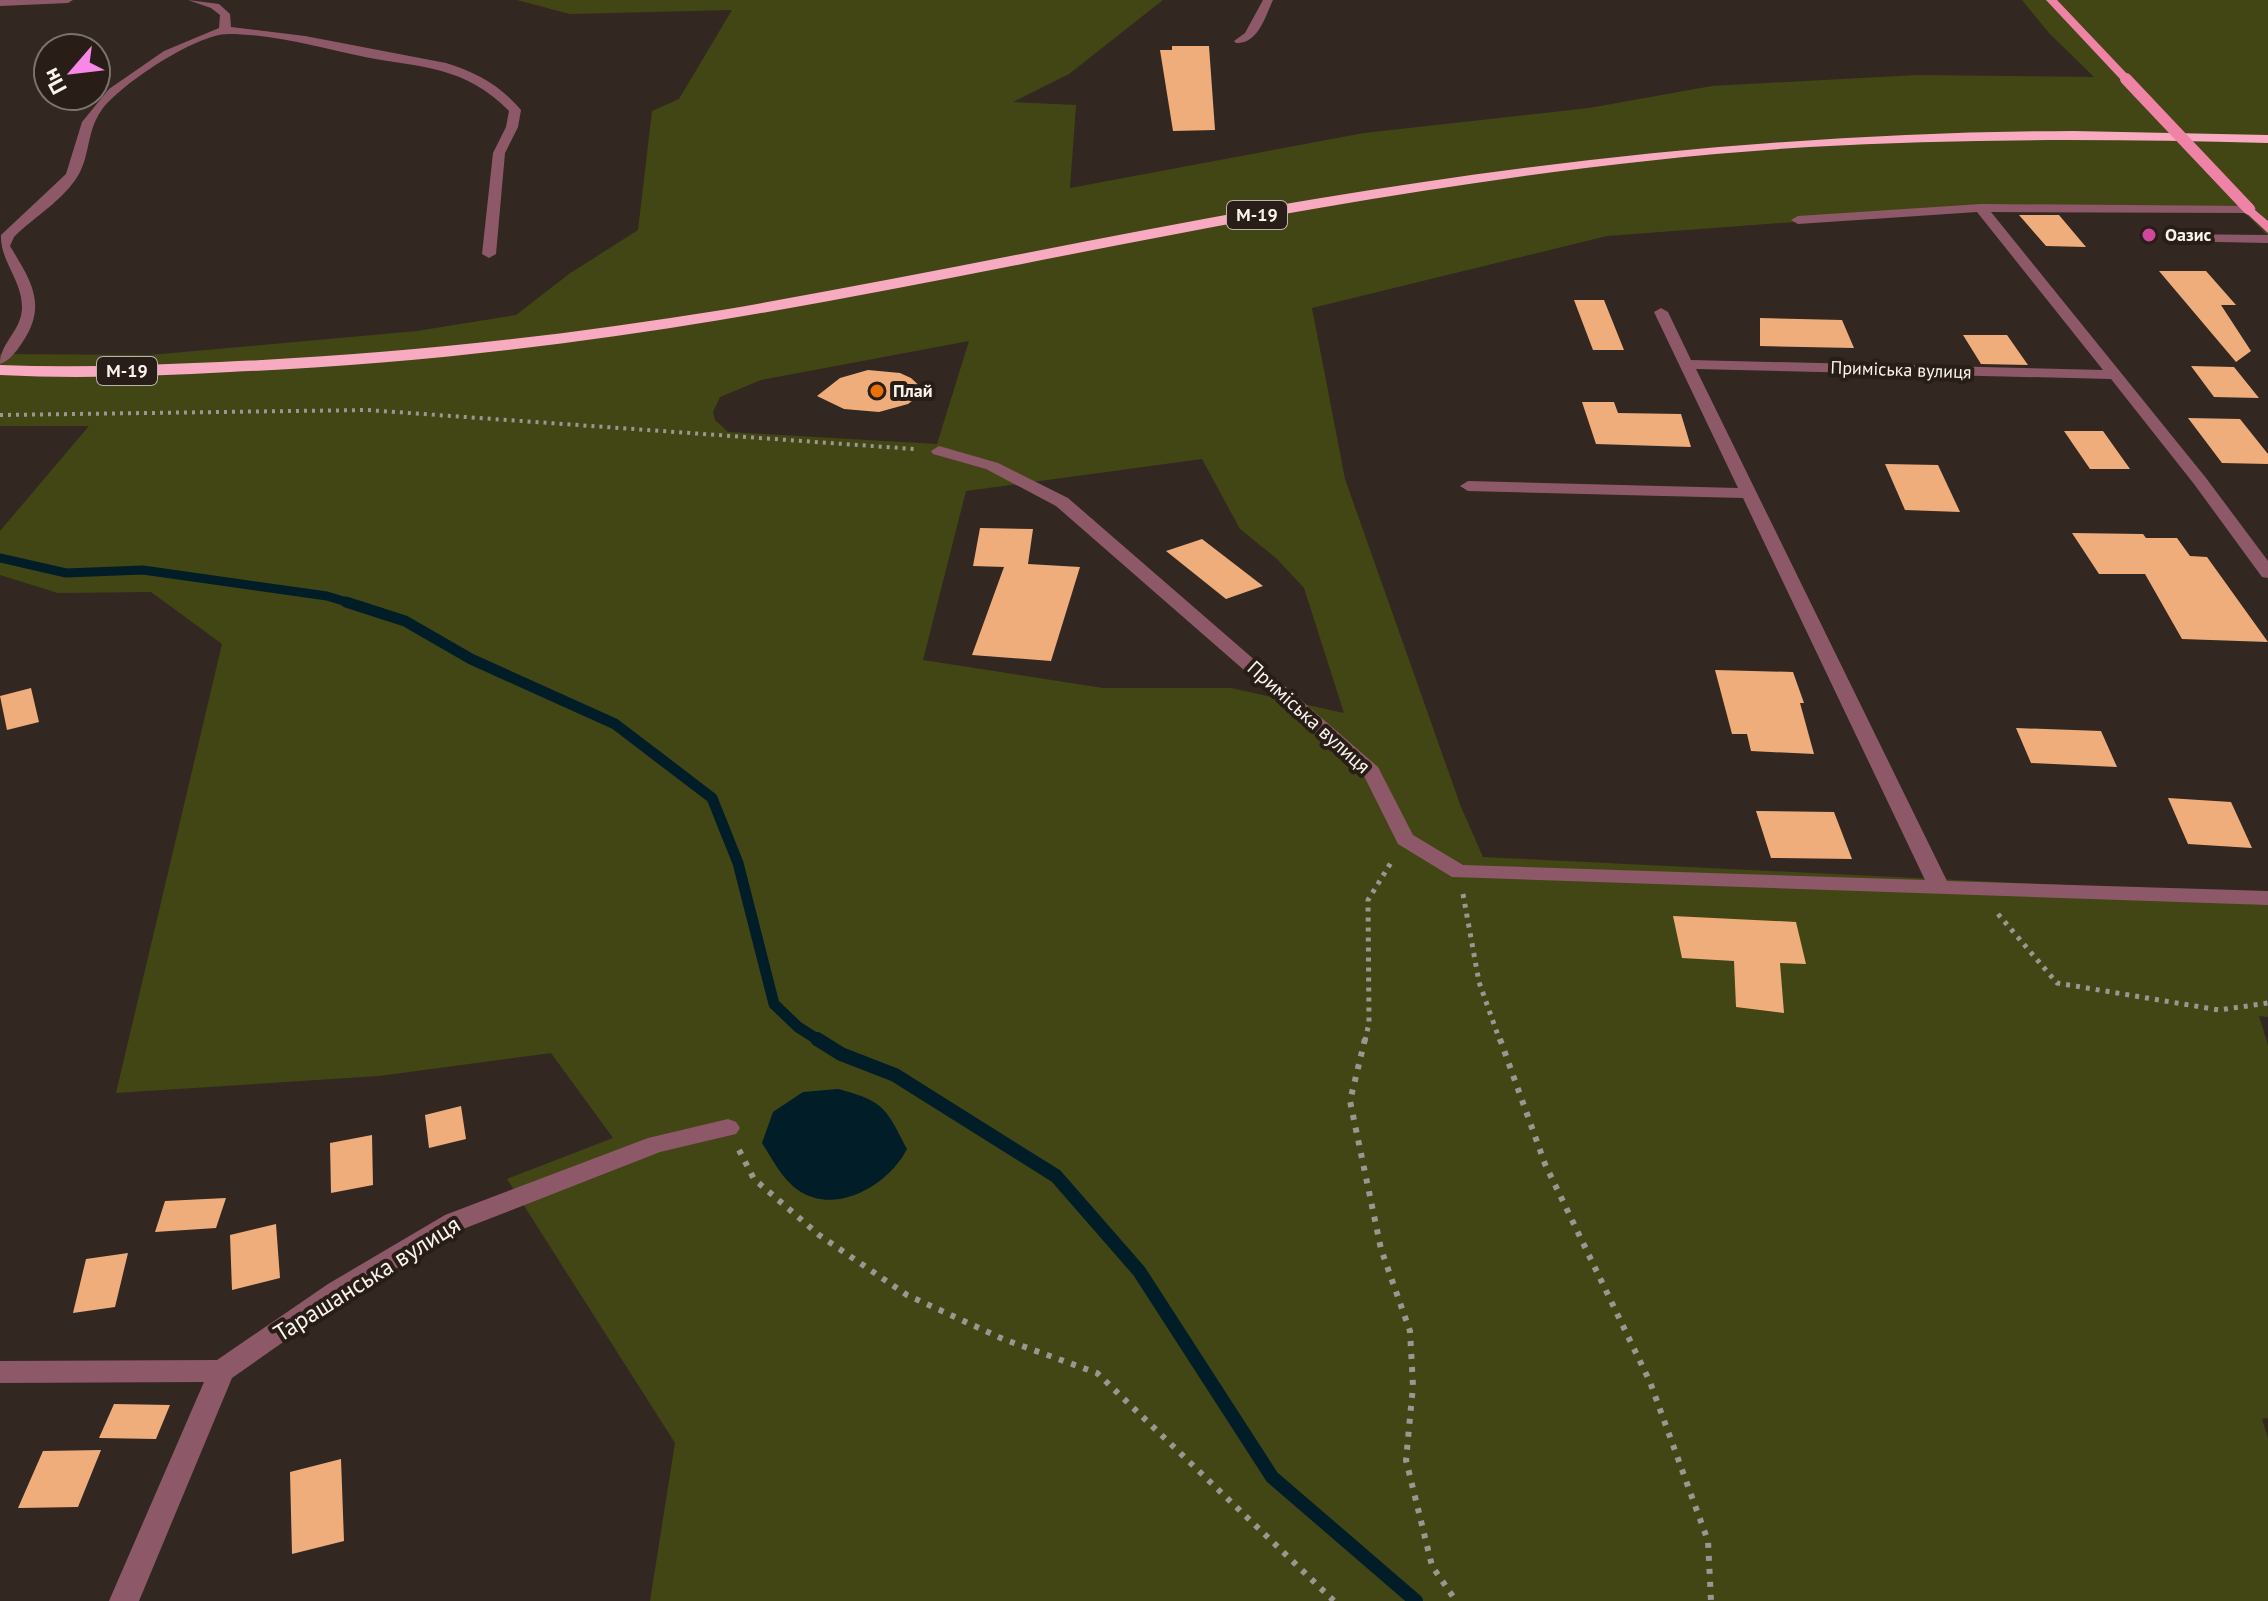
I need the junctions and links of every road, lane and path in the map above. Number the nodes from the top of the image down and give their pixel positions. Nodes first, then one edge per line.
1 (68, 0) edge
2 (193, 0) edge
3 (1268, 0) edge
4 (2051, 0) edge
5 (0, 3) edge
6 (225, 30) junction
7 (1245, 38) dead end
8 (2268, 139) edge
9 (1981, 208) junction
10 (2249, 209) junction
11 (1798, 220) dead end
12 (2268, 229) edge
13 (2171, 238) dead end
14 (2268, 239) edge
15 (489, 254) dead end
16 (1661, 312) dead end
17 (0, 360) edge
18 (1686, 364) junction
19 (0, 370) edge
20 (2116, 375) junction
21 (0, 415) edge
22 (939, 451) joint
23 (1468, 486) dead end
24 (1751, 493) junction
25 (2268, 573) edge
26 (1405, 839) junction
27 (1459, 872) junction
28 (1939, 887) junction
29 (1977, 888) junction
30 (2268, 898) edge
31 (2268, 1003) edge
32 (728, 1128) joint
33 (222, 1371) junction
34 (0, 1372) edge
35 (124, 1601) edge
36 (1334, 1601) edge
37 (1456, 1601) edge
38 (1711, 1601) edge

1 - 5 street
2 - 6 street
3 - 7 street
4 - 10 main road, bridge
6 - 15 street
6 - 17 street
8 - 19 highway, М-19
9 - 10 street
9 - 11 street
9 - 20 street
10 - 12 main road
13 - 14 street
16 - 18 street
18 - 20 street, Приміська вулиця
18 - 24 street
20 - 25 street
21 - 22 path
22 - 26 street, Приміська вулиця
23 - 24 street
24 - 28 street
26 - 27 street
26 - 37 path
27 - 28 street
27 - 38 path
28 - 29 street
29 - 30 street
29 - 31 path
32 - 33 street, Тарашанська вулиця
32 - 36 path
33 - 34 street
33 - 35 street

